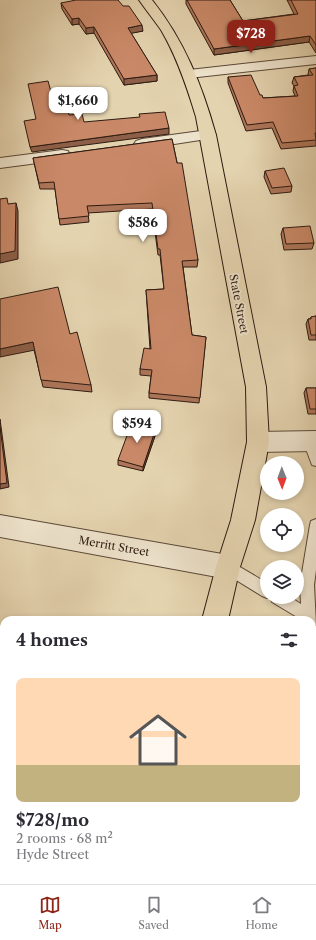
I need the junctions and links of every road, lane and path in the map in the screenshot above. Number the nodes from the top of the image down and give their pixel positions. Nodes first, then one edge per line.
1 (145, 0) edge
2 (316, 60) edge
3 (189, 74) junction
4 (208, 135) junction
5 (126, 146) edge
6 (79, 152) edge
7 (0, 163) edge
8 (312, 441) edge
9 (258, 442) junction
10 (316, 461) edge
11 (316, 525) edge
12 (0, 526) edge
13 (228, 567) junction
14 (260, 587) edge
15 (289, 604) edge
16 (216, 616) edge
17 (310, 616) edge
18 (312, 616) edge

1 - 3 main road, State Street
2 - 3 street
3 - 4 main road, State Street
4 - 5 street
4 - 9 main road, State Street
6 - 7 street
8 - 9 street
8 - 10 lane
9 - 13 main road, State Street
11 - 18 lane
12 - 13 street, Merritt Street
13 - 14 lane
13 - 16 main road, State Street
15 - 17 lane

